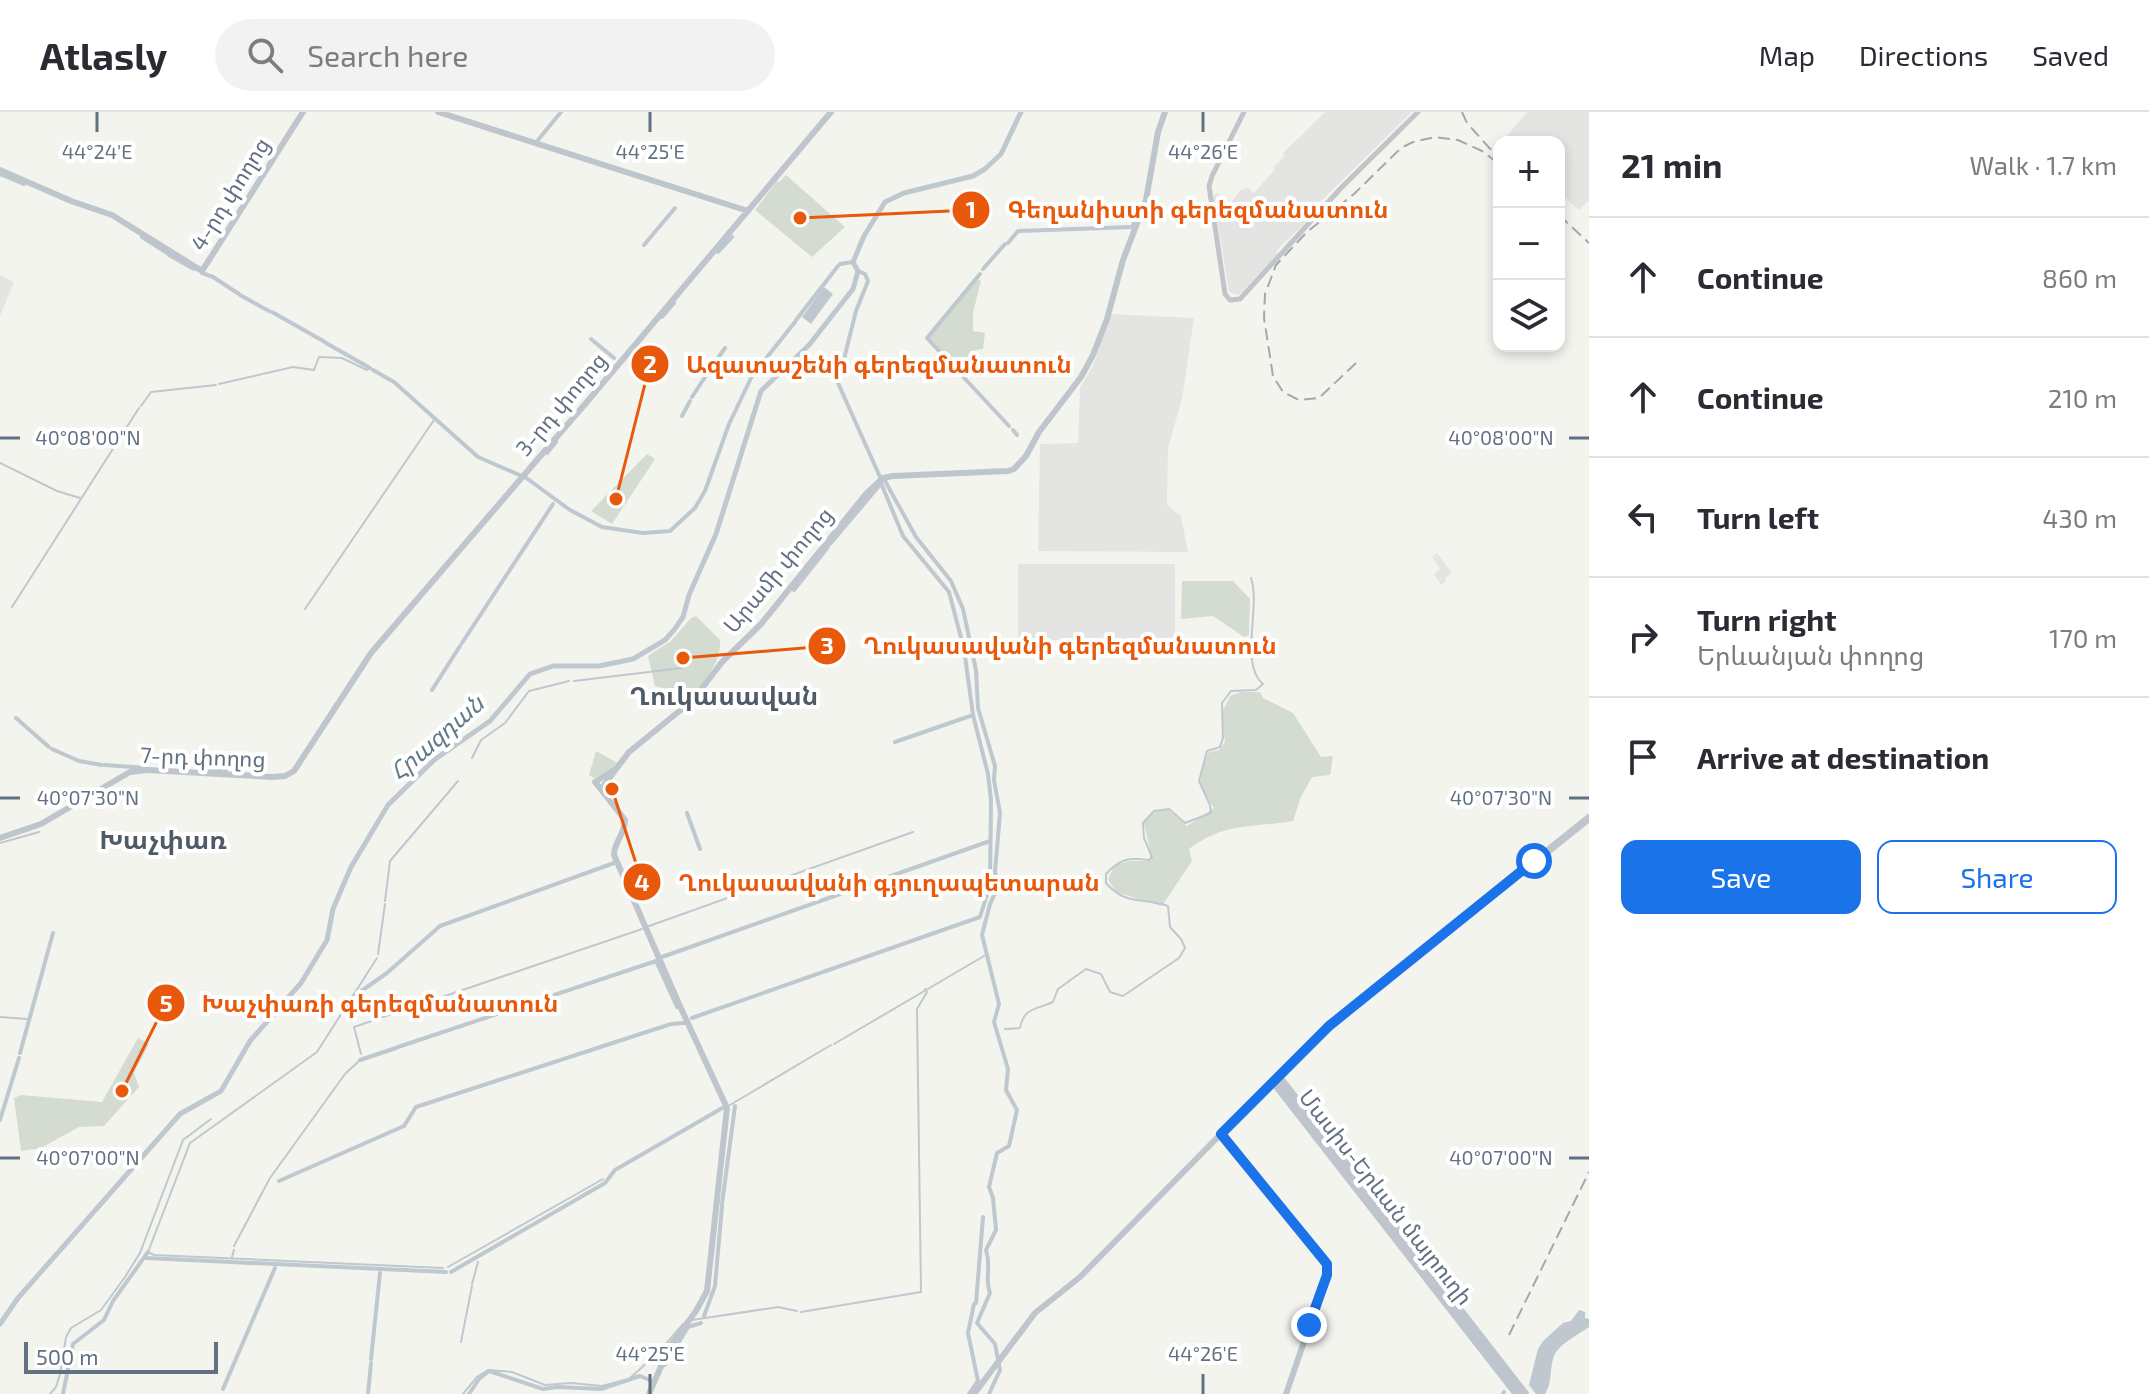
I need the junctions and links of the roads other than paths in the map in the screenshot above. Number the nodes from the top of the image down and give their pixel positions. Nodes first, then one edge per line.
1 (303, 112) edge
2 (438, 112) edge
3 (831, 112) edge
4 (1165, 112) edge
5 (1244, 112) edge
6 (1418, 112) edge
7 (0, 170) edge
8 (750, 210) junction
9 (371, 653) joint
10 (616, 769) junction
11 (601, 789) junction
12 (1589, 818) edge
13 (0, 838) edge
14 (1275, 1078) junction
15 (1221, 1134) junction
16 (1516, 1389) edge
17 (649, 1394) edge
18 (974, 1394) edge
19 (1286, 1394) edge
20 (1525, 1394) edge

1 - 7 main road, 4-րդ փողոց
2 - 8 main road
3 - 8 main road, 3-րդ փողոց
4 - 10 main road, Արամի փողոց
5 - 6 street
8 - 9 main road, 3-րդ փողոց
9 - 13 main road, 7-րդ փողոց
10 - 11 main road, Արամի փողոց
10 - 11 main road, Արամի փողոց
11 - 17 main road, Արամի փողոց
12 - 14 main road
14 - 15 main road
14 - 16 main road, Մասիս-Երևան մայրուղի
15 - 18 main road
15 - 19 main road
16 - 20 main road, Մասիս-Երևան մայրուղի

